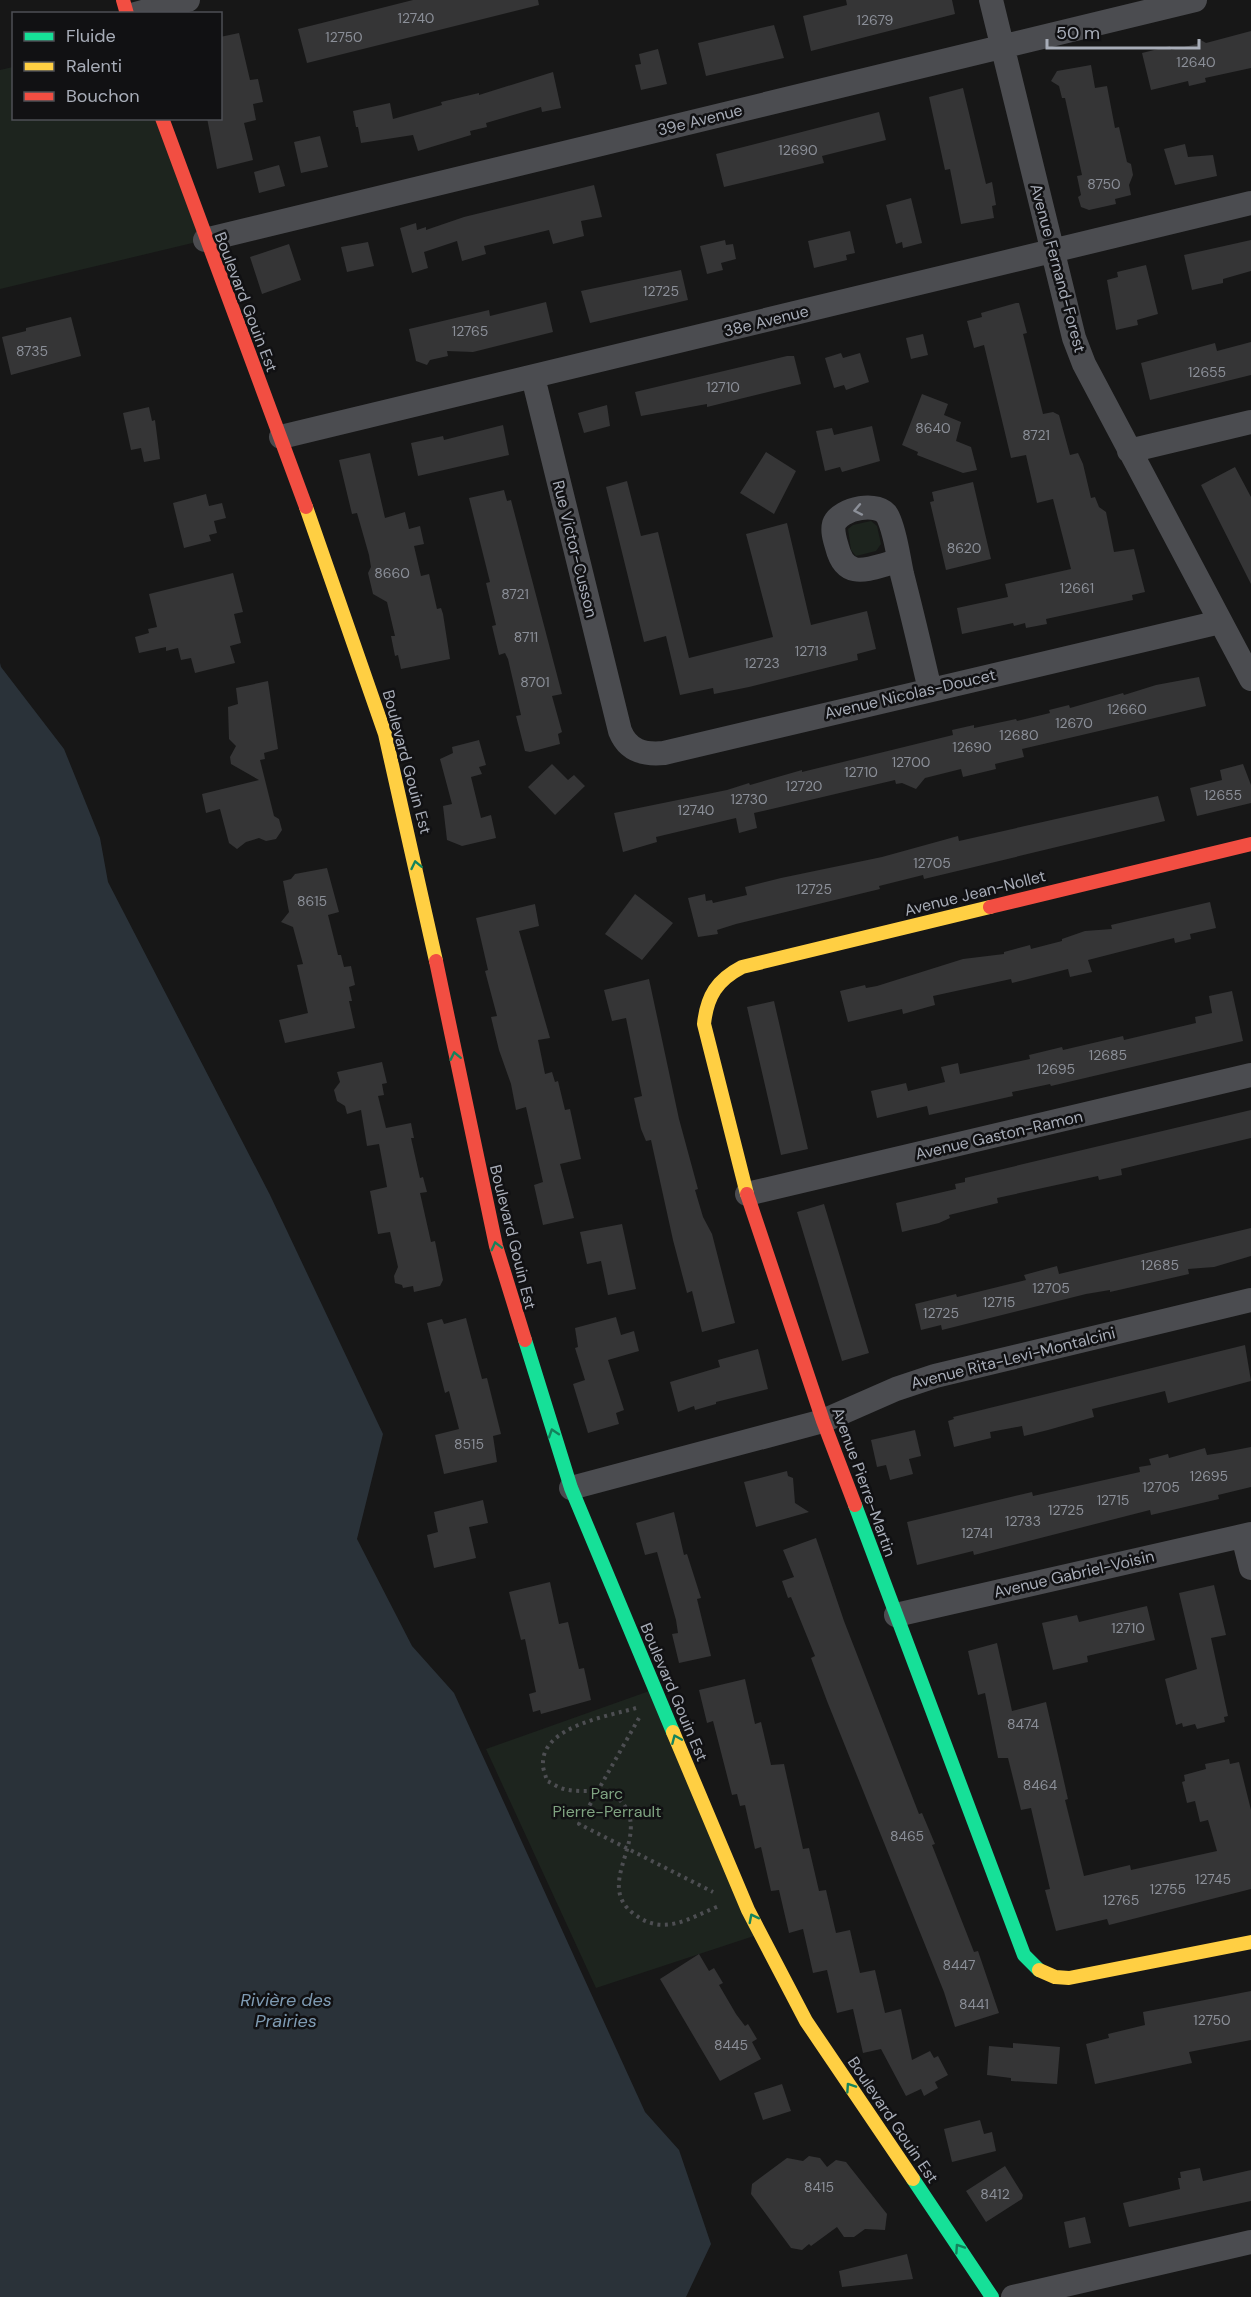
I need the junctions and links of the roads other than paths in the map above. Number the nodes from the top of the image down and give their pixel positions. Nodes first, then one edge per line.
1 (188, 0) edge
2 (991, 0) edge
3 (1195, 0) edge
4 (143, 12) edge
5 (1003, 46) junction
6 (163, 120) edge
7 (1251, 203) edge
8 (205, 240) junction
9 (1053, 251) junction
10 (533, 377) junction
11 (1251, 422) edge
12 (281, 437) junction
13 (1129, 451) junction
14 (899, 561) dead end
15 (1220, 622) junction
16 (1251, 678) edge
17 (930, 690) junction
18 (617, 721) joint
19 (1251, 844) edge
20 (712, 987) joint
21 (1251, 1075) edge
22 (747, 1194) junction
23 (1251, 1300) edge
24 (823, 1420) junction
25 (571, 1488) junction
26 (1247, 1535) edge
27 (1251, 1568) edge
28 (896, 1615) junction
29 (1251, 1942) edge
30 (1251, 2242) edge
31 (992, 2297) edge
32 (1013, 2297) edge

1 - 4 street
2 - 5 street, Avenue Fernand-Forest
3 - 5 street, 39e Avenue
5 - 8 street, 39e Avenue
5 - 9 street, Avenue Fernand-Forest
6 - 8 street, Boulevard Gouin Est
7 - 9 street, 38e Avenue
8 - 12 street, Boulevard Gouin Est
9 - 10 street, 38e Avenue
9 - 13 street, Avenue Fernand-Forest
10 - 12 street, 38e Avenue
10 - 18 street, Rue Victor-Cusson
11 - 13 street
25 -> 12 street, Boulevard Gouin Est
13 - 15 street, Avenue Fernand-Forest
14 - 17 street
15 - 16 street, Avenue Fernand-Forest
15 - 17 street, Avenue Nicolas-Doucet
17 - 18 street, Avenue Nicolas-Doucet
19 - 20 street, Avenue Jean-Nollet
20 - 22 street, Avenue Pierre-Martin
21 - 22 street, Avenue Gaston-Ramon
22 - 24 street, Avenue Pierre-Martin
23 - 24 street, Avenue Rita-Levi-Montalcini
24 - 25 street, Avenue Rita-Levi-Montalcini
24 - 28 street, Avenue Pierre-Martin
31 -> 25 street, Boulevard Gouin Est
26 - 27 street
26 - 28 street, Avenue Gabriel-Voisin
28 - 29 street, Avenue Pierre-Martin
30 - 32 street

